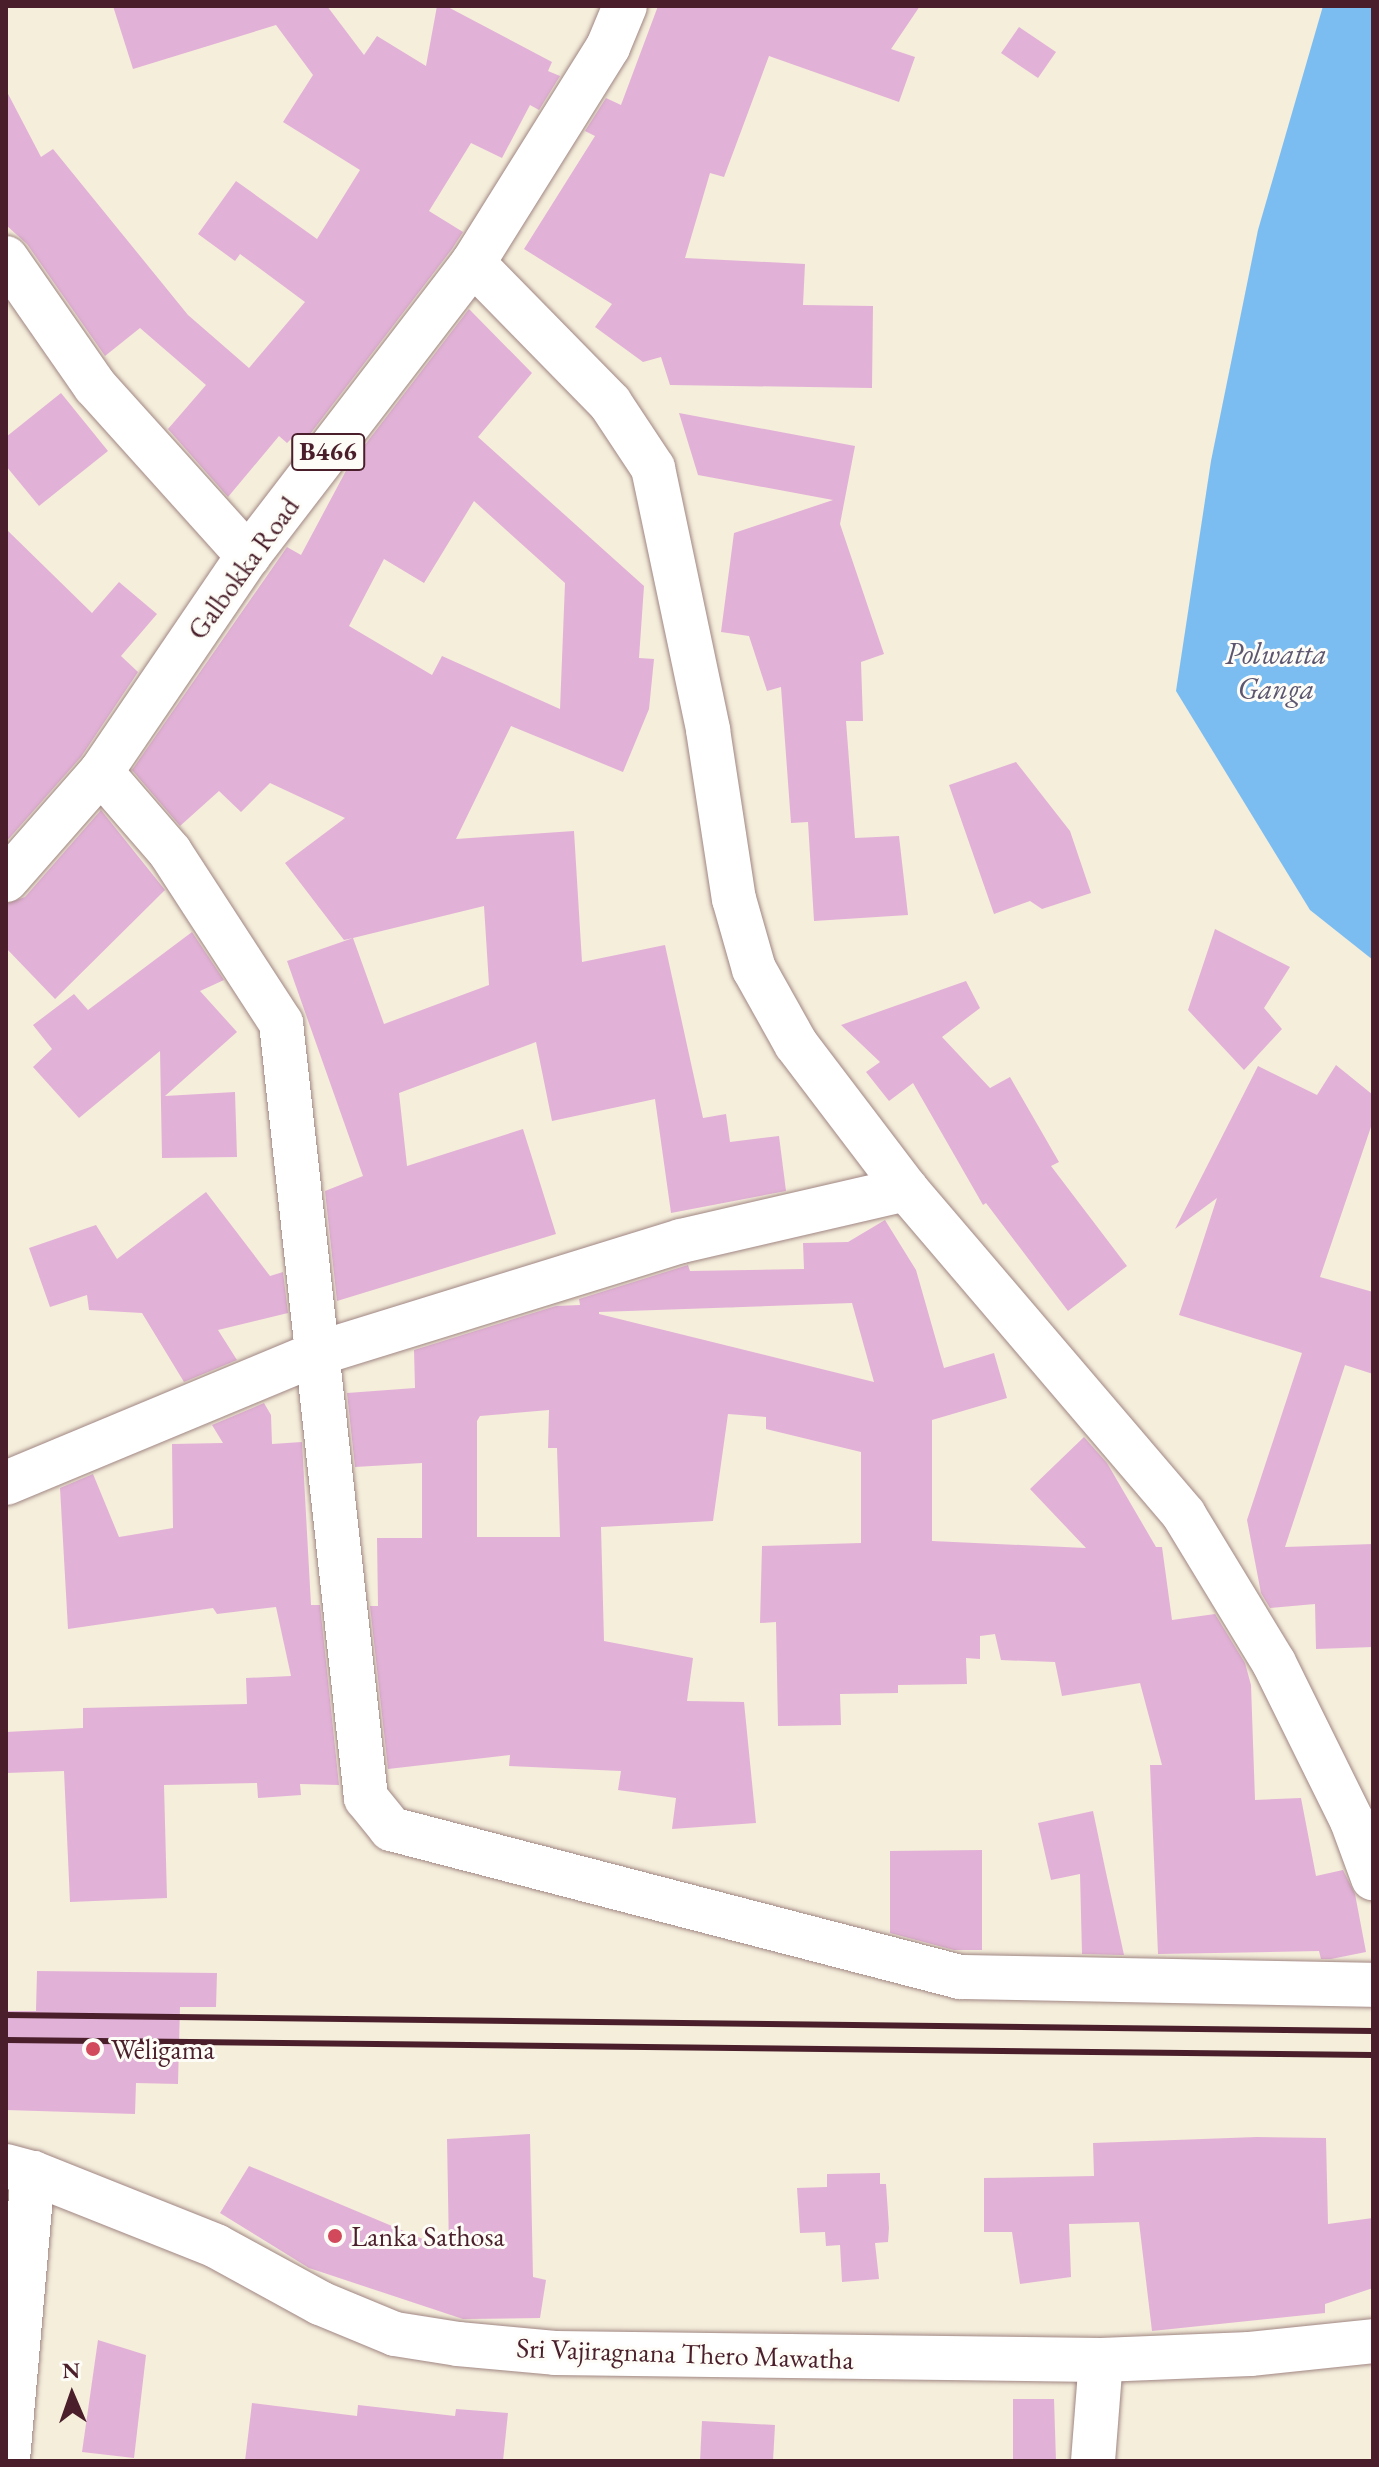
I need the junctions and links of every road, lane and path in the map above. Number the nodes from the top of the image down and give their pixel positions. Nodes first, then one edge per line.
1 (625, 6) edge
2 (6, 258) edge
3 (473, 263) junction
4 (248, 556) junction
5 (101, 772) junction
6 (6, 880) edge
7 (906, 1189) junction
8 (316, 1354) junction
9 (6, 1483) edge
10 (1362, 1825) edge
11 (1373, 1878) edge
12 (1373, 1985) edge
13 (19, 2170) edge
14 (1373, 2341) edge
15 (1101, 2360) junction
16 (8, 2461) edge
17 (1093, 2461) edge

1 - 3 main road, Galbokka Road / B466
2 - 4 main road
3 - 4 main road, Galbokka Road / B466
3 - 7 main road
4 - 5 main road, Galbokka Road / B466
5 - 6 main road, Galbokka Road / B466
5 - 8 main road
7 - 8 main road
7 - 10 main road
8 - 9 main road
8 - 12 main road
10 - 11 main road
13 - 15 main road, Sri Vajiragnana Thero Mawatha
13 - 16 main road
14 - 15 main road, Sri Vajiragnana Thero Mawatha
15 - 17 main road

